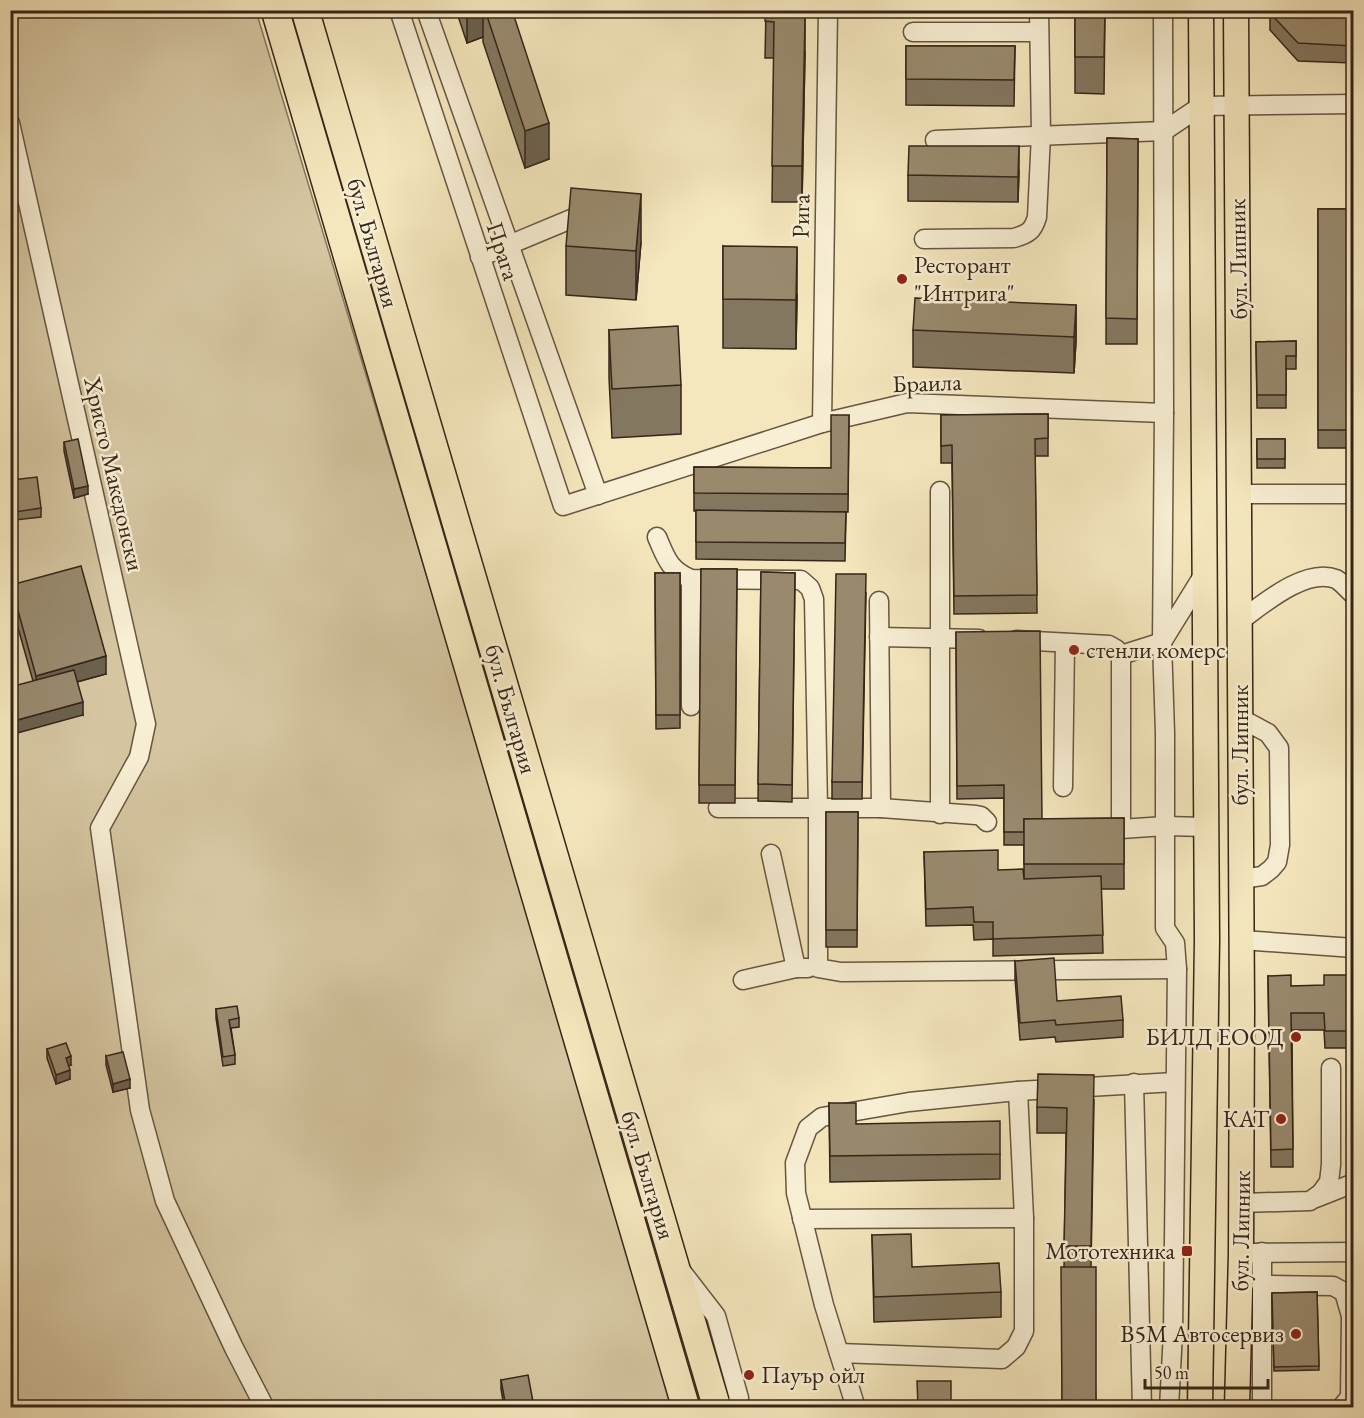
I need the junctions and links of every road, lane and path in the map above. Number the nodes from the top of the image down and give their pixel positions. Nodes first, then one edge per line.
1 (275, 10) edge
2 (305, 10) edge
3 (399, 10) edge
4 (426, 10) edge
5 (828, 10) edge
6 (1039, 10) edge
7 (1163, 10) edge
8 (1201, 10) edge
9 (1236, 10) edge
10 (913, 32) dead end
11 (1039, 32) junction
12 (1353, 104) edge
13 (1237, 105) junction
14 (1201, 106) junction
15 (10, 123) edge
16 (1164, 131) junction
17 (1041, 135) junction
18 (935, 140) dead end
19 (588, 212) edge
20 (924, 239) dead end
21 (510, 246) junction
22 (480, 257) junction
23 (1164, 413) junction
24 (822, 423) junction
25 (940, 491) dead end
26 (1240, 494) junction
27 (1353, 494) edge
28 (598, 495) junction
29 (563, 506) joint
30 (657, 537) dead end
31 (1204, 574) junction
32 (691, 579) junction
33 (1353, 595) edge
34 (879, 601) dead end
35 (1240, 621) junction
36 (879, 637) junction
37 (940, 638) junction
38 (1162, 642) junction
39 (1065, 643) junction
40 (1121, 655) junction
41 (691, 706) dead end
42 (1240, 718) junction
43 (1063, 787) dead end
44 (718, 808) dead end
45 (818, 808) junction
46 (880, 808) junction
47 (940, 814) junction
48 (987, 822) dead end
49 (1165, 826) junction
50 (1206, 827) junction
51 (1121, 829) junction
52 (1088, 830) edge
53 (771, 854) dead end
54 (1241, 879) junction
55 (1207, 940) junction
56 (1242, 940) junction
57 (1175, 943) junction
58 (1353, 948) edge
59 (796, 968) junction
60 (818, 968) junction
61 (1177, 969) junction
62 (742, 980) dead end
63 (1331, 1068) dead end
64 (1175, 1082) junction
65 (1134, 1083) junction
66 (1018, 1091) junction
67 (1353, 1183) edge
68 (1310, 1201) junction
69 (1242, 1203) junction
70 (1024, 1218) junction
71 (802, 1219) junction
72 (1353, 1252) edge
73 (1252, 1253) junction
74 (675, 1263) junction
75 (1261, 1285) junction
76 (839, 1353) junction
77 (265, 1407) edge
78 (686, 1407) edge
79 (717, 1407) edge
80 (736, 1407) edge
81 (856, 1407) edge
82 (1142, 1407) edge
83 (1169, 1407) edge
84 (1200, 1407) edge
85 (1237, 1407) edge
86 (1262, 1407) edge
87 (1341, 1407) edge

1 - 78 highway, бул. България
2 - 74 highway, бул. България
3 - 22 street, Прага
4 - 21 street
5 - 24 street, Рига
6 - 11 street
7 - 16 street
8 - 14 main road, бул. Липник
9 - 13 main road, бул. Липник
10 - 11 street
11 - 17 street
12 - 13 street
13 - 14 street
13 - 26 main road, бул. Липник
14 - 16 street
14 - 31 main road, бул. Липник
15 - 77 street, Христо Македонски
16 - 17 street
16 - 23 street
17 - 18 street
17 - 20 street
19 - 21 street
21 - 22 street
21 - 28 street
22 - 29 street, Прага
23 - 24 street, Браила
23 - 38 street
24 - 28 street, Браила
25 - 37 street
26 - 27 street
26 - 35 main road, бул. Липник
28 - 29 street, Браила
30 - 32 street
31 - 38 street
31 - 50 main road, бул. Липник
32 - 41 street
32 - 45 street
33 - 35 street
34 - 36 street
35 - 42 main road, бул. Липник
36 - 37 street
36 - 46 street
37 - 39 street
37 - 47 street
38 - 40 street
38 - 49 street
39 - 40 street
39 - 43 street
40 - 51 street
42 - 54 main road, бул. Липник
42 - 54 street
44 - 45 street
45 - 46 street
45 - 60 street
46 - 47 street
47 - 48 street
49 - 50 street
49 - 51 street
49 - 57 street
50 - 55 main road, бул. Липник
51 - 52 street
53 - 59 street
54 - 56 main road, бул. Липник
55 - 56 main road
55 - 57 street
55 - 84 main road, бул. Липник
56 - 58 street
56 - 69 main road, бул. Липник
57 - 61 street
59 - 60 street
59 - 62 street
60 - 61 street
61 - 64 street
63 - 68 street
64 - 65 street
64 - 83 street
65 - 66 street
65 - 82 street
66 - 70 street
66 - 71 street
67 - 68 street
68 - 69 street
69 - 73 main road, бул. Липник
70 - 71 street
70 - 76 street
71 - 76 street
72 - 73 street
73 - 75 street
73 - 85 main road, бул. Липник
74 - 79 highway, бул. България
74 - 80 street
75 - 86 street
75 - 87 street
76 - 81 street

